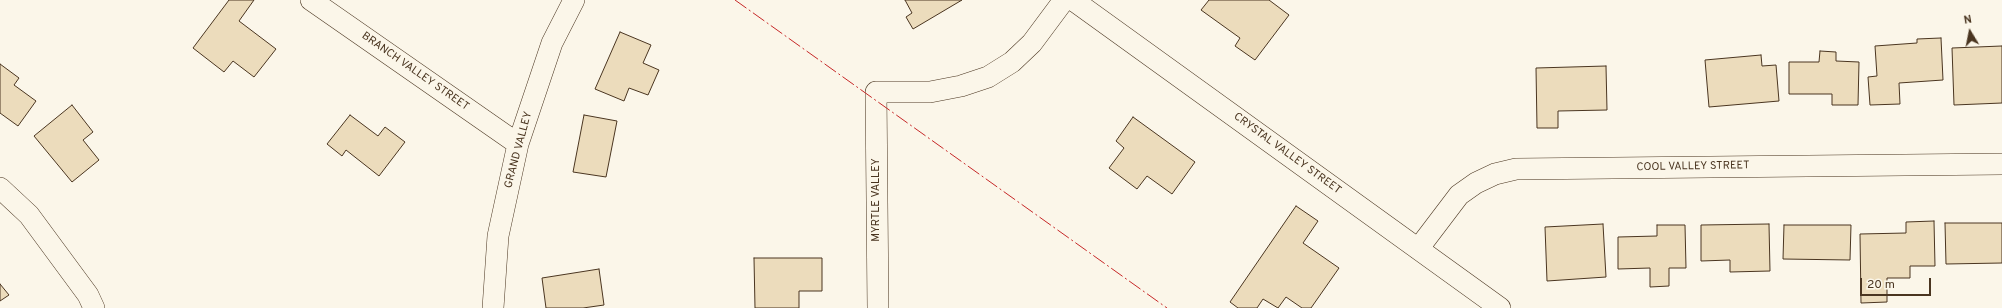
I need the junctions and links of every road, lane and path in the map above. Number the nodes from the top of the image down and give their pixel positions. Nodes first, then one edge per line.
1 (311, 0) edge
2 (574, 0) edge
3 (1064, 0) edge
4 (1073, 0) edge
5 (518, 144) junction
6 (2002, 164) edge
7 (0, 188) edge
8 (1418, 249) junction
9 (94, 308) edge
10 (493, 308) edge
11 (878, 308) edge
12 (1500, 308) edge

1 - 5 street, BRANCH VALLEY STREET
2 - 5 street, GRAND VALLEY
3 - 11 street, MYRTLE VALLEY
4 - 8 street, CRYSTAL VALLEY STREET
5 - 10 street, GRAND VALLEY
6 - 8 street, COOL VALLEY STREET
7 - 9 street
8 - 12 street, CRYSTAL VALLEY STREET

